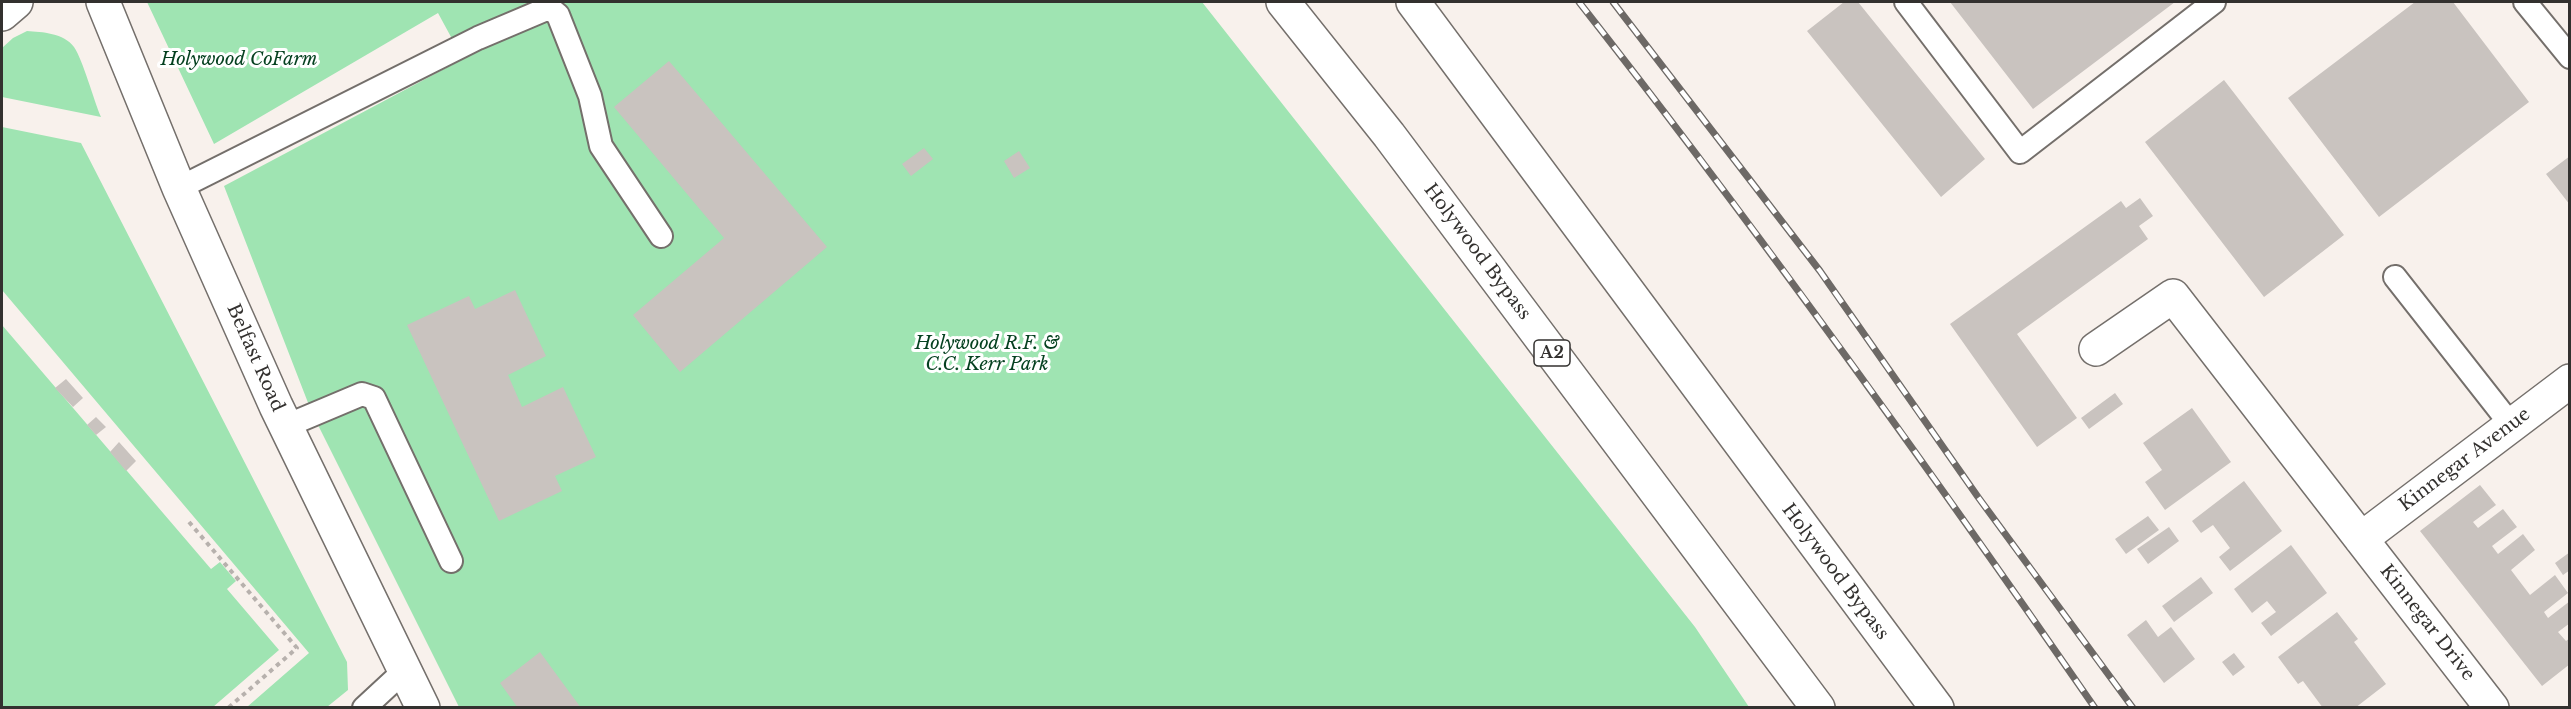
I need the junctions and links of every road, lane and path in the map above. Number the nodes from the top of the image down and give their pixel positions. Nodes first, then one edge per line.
1 (16, 2) edge
2 (103, 2) edge
3 (1283, 2) edge
4 (1413, 2) edge
5 (1906, 2) edge
6 (2214, 2) edge
7 (2525, 2) edge
8 (2, 14) edge
9 (2570, 57) edge
10 (179, 188) junction
11 (661, 236) dead end
12 (2395, 277) dead end
13 (2096, 349) dead end
14 (2570, 381) edge
15 (286, 426) junction
16 (2512, 426) junction
17 (189, 522) dead end
18 (2361, 539) junction
19 (451, 561) dead end
20 (404, 670) junction
21 (228, 708) edge
22 (364, 708) edge
23 (423, 708) edge
24 (1818, 708) edge
25 (1937, 708) edge
26 (2492, 708) edge

1 - 8 main road
2 - 10 main road, Belfast Road
3 - 24 main road, Holywood Bypass / A2
4 - 25 main road, Holywood Bypass
5 - 6 lane
7 - 9 lane
10 - 11 lane
10 - 15 main road, Belfast Road
12 - 16 lane
13 - 18 main road, Kinnegar Drive
14 - 16 main road, Kinnegar Avenue
15 - 19 lane
15 - 20 main road, Belfast Road
16 - 18 main road, Kinnegar Avenue
17 - 21 path
18 - 26 main road, Kinnegar Drive
20 - 22 lane
20 - 23 main road, Belfast Road

